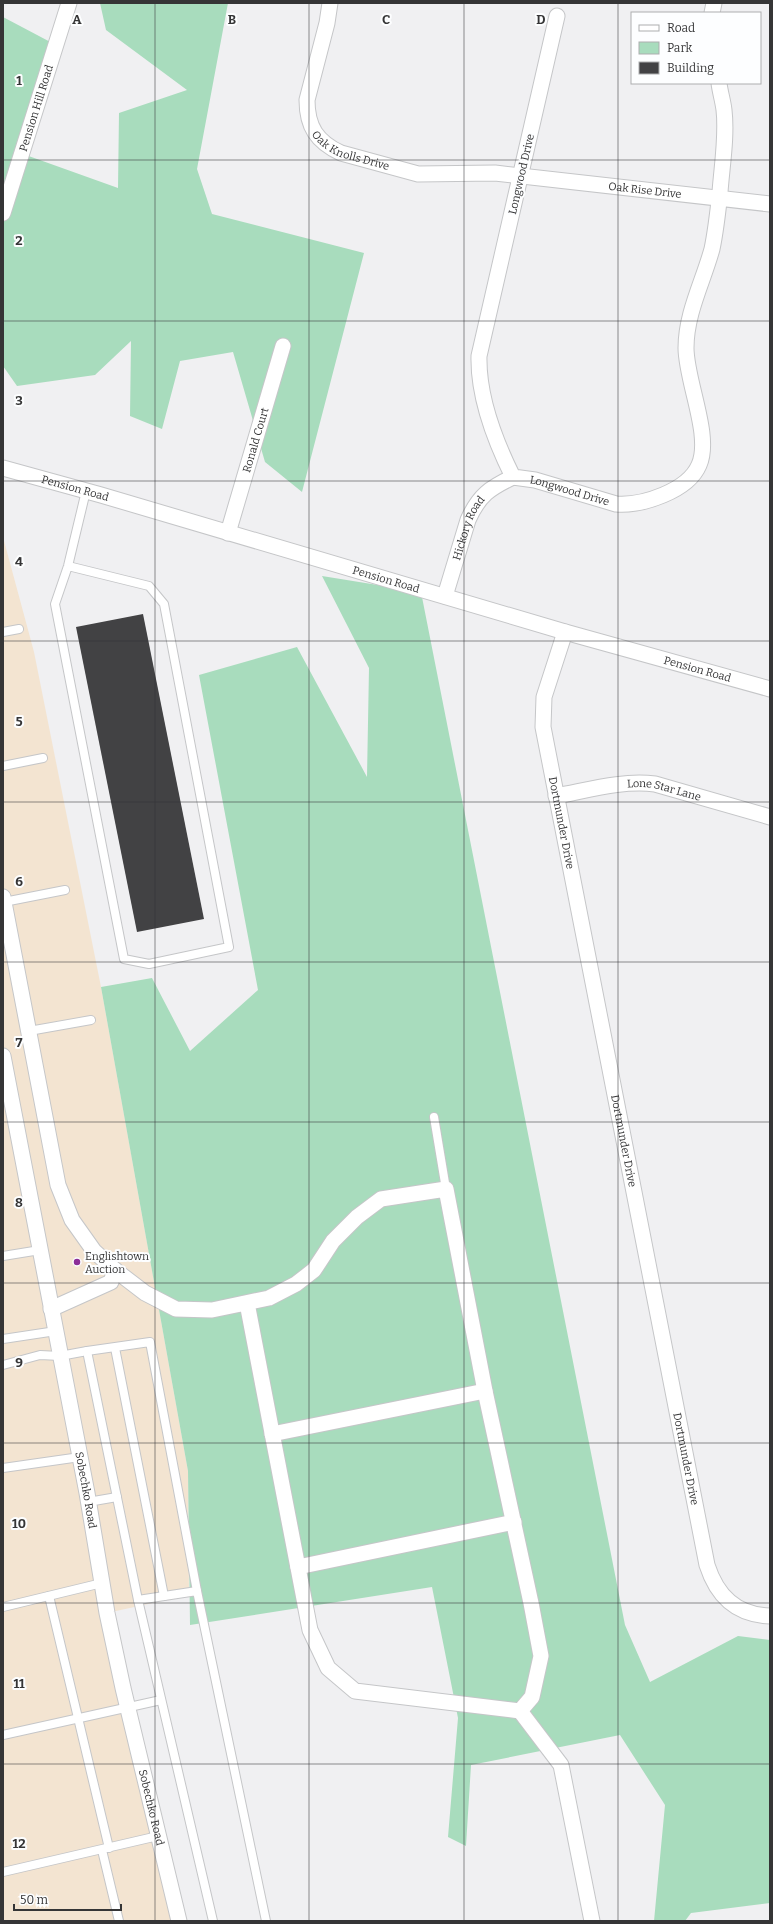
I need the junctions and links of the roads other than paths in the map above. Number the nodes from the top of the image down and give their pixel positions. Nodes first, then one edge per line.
1 (69, 3) edge
2 (330, 3) edge
3 (557, 16) dead end
4 (718, 84) edge
5 (520, 176) junction
6 (719, 198) junction
7 (770, 204) edge
8 (3, 213) edge
9 (283, 346) dead end
10 (3, 468) edge
11 (513, 476) junction
12 (86, 491) junction
13 (228, 533) junction
14 (68, 566) junction
15 (445, 596) junction
16 (19, 628) dead end
17 (3, 632) edge
18 (565, 632) junction
19 (770, 689) edge
20 (43, 758) dead end
21 (3, 766) edge
22 (556, 796) junction
23 (770, 817) edge
24 (65, 890) dead end
25 (4, 899) edge
26 (91, 1020) dead end
27 (29, 1031) junction
28 (3, 1056) edge
29 (434, 1117) dead end
30 (446, 1189) junction
31 (40, 1250) junction
32 (3, 1256) edge
33 (115, 1270) junction
34 (247, 1303) junction
35 (51, 1309) junction
36 (56, 1331) junction
37 (3, 1339) edge
38 (115, 1348) junction
39 (87, 1351) junction
40 (60, 1356) junction
41 (3, 1365) edge
42 (485, 1391) junction
43 (272, 1434) junction
44 (80, 1457) junction
45 (3, 1468) edge
46 (117, 1497) junction
47 (88, 1502) junction
48 (514, 1522) junction
49 (298, 1567) junction
50 (102, 1583) junction
51 (197, 1590) junction
52 (49, 1596) junction
53 (164, 1596) junction
54 (138, 1600) junction
55 (3, 1607) edge
56 (770, 1616) edge
57 (161, 1700) junction
58 (128, 1707) junction
59 (520, 1711) junction
60 (78, 1718) junction
61 (3, 1735) edge
62 (158, 1836) junction
63 (106, 1849) junction
64 (3, 1872) edge
65 (118, 1921) edge
66 (179, 1921) edge
67 (213, 1921) edge
68 (266, 1921) edge
69 (592, 1921) edge

1 - 8 street, Pension Hill Road
2 - 5 street, Oak Knolls Drive
3 - 5 street, Longwood Drive
4 - 6 street, Longwood Drive
5 - 6 street, Oak Rise Drive
5 - 11 street, Longwood Drive
6 - 7 street, Oak Rise Drive
6 - 11 street, Longwood Drive
9 - 13 street, Ronald Court
10 - 12 street, Pension Road
11 - 15 street, Hickory Road
12 - 13 street, Pension Road
12 - 14 lane
13 - 15 street, Pension Road
14 - 14 lane
15 - 18 street, Pension Road
16 - 17 lane
18 - 19 street, Pension Road
18 - 22 street, Dortmunder Drive
20 - 21 lane
22 - 23 street, Lone Star Lane
22 - 56 street, Dortmunder Drive
24 - 25 lane
25 - 27 street
26 - 27 lane
27 - 33 street
28 - 31 street, Sobechko Road
29 - 30 lane
30 - 34 street
30 - 42 street
31 - 32 lane
31 - 35 street, Sobechko Road
33 - 34 street
33 - 35 street
34 - 43 street
35 - 36 street, Sobechko Road
36 - 37 lane
36 - 40 street, Sobechko Road
38 - 39 lane
38 - 51 lane
38 - 53 lane
39 - 40 lane
39 - 46 lane
40 - 41 lane
40 - 44 street, Sobechko Road
42 - 43 street
42 - 48 street
43 - 49 street
44 - 45 lane
44 - 47 street, Sobechko Road
46 - 47 lane
46 - 54 lane
47 - 50 street, Sobechko Road
48 - 49 street
48 - 59 street
49 - 59 street
50 - 52 lane
50 - 58 street, Sobechko Road
51 - 53 lane
51 - 68 lane
52 - 55 lane
52 - 60 lane
53 - 54 lane
54 - 57 lane
57 - 58 lane
57 - 67 lane
58 - 60 lane
58 - 62 street, Sobechko Road
59 - 69 street
60 - 61 lane
60 - 63 lane
62 - 63 lane
62 - 66 street, Sobechko Road
63 - 64 lane
63 - 65 lane

